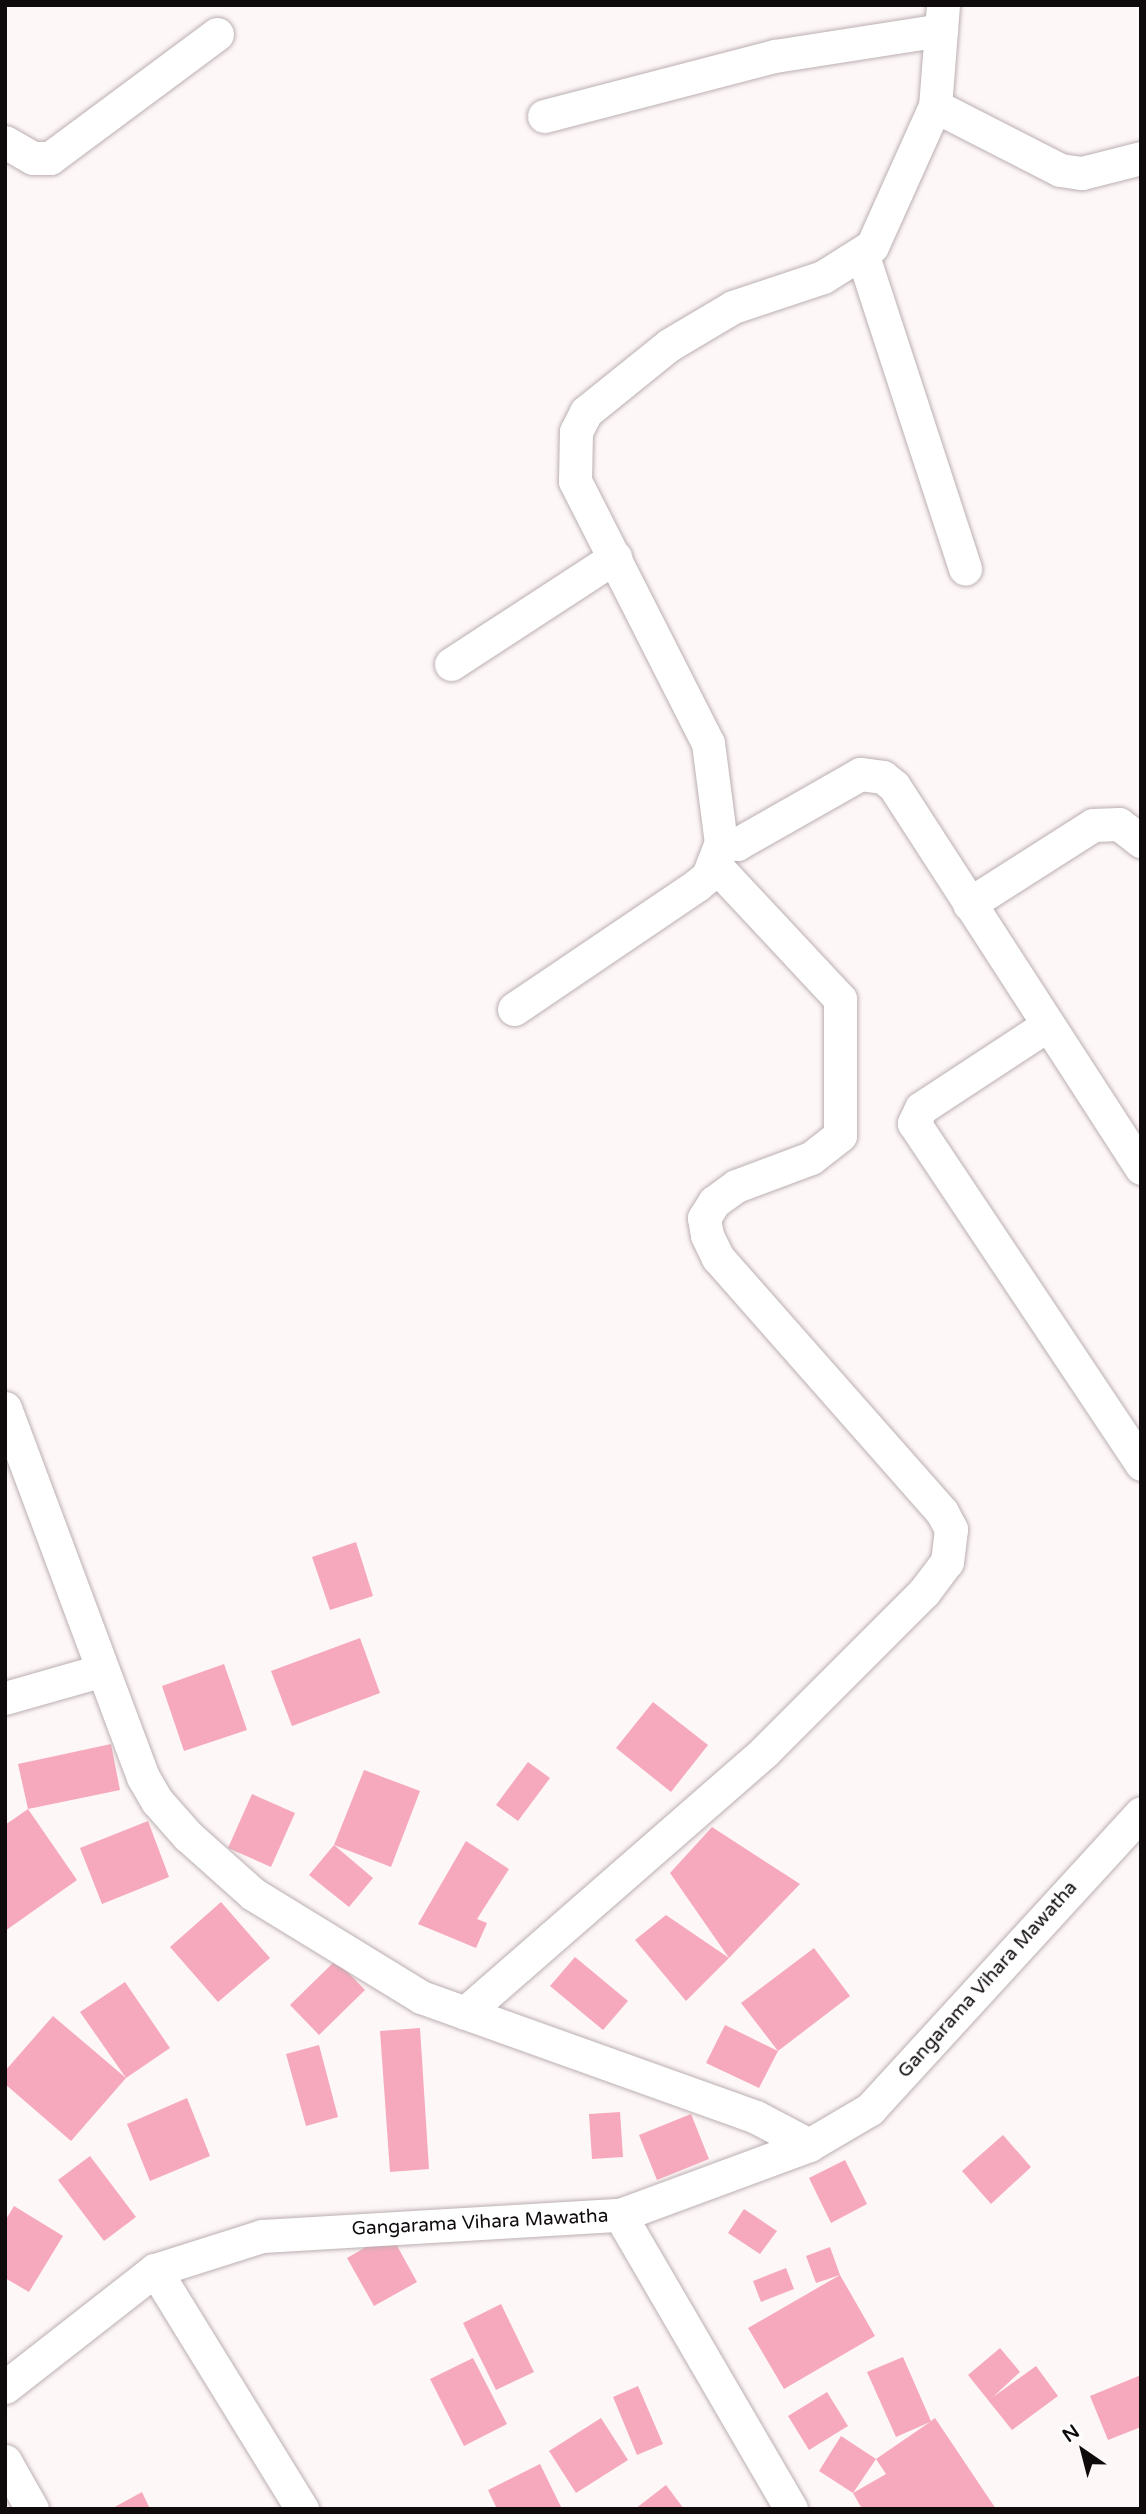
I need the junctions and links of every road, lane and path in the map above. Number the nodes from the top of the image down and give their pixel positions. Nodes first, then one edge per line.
1 (942, 18) edge
2 (217, 34) dead end
3 (935, 106) junction
4 (544, 116) dead end
5 (5, 142) edge
6 (1141, 158) edge
7 (862, 253) junction
8 (615, 557) junction
9 (965, 569) dead end
10 (451, 664) dead end
11 (1141, 841) edge
12 (717, 853) junction
13 (969, 904) junction
14 (514, 1009) dead end
15 (1046, 1026) junction
16 (1141, 1168) edge
17 (5, 1408) edge
18 (1141, 1464) edge
19 (100, 1671) junction
20 (5, 1698) edge
21 (1141, 1813) edge
22 (465, 2013) junction
23 (809, 2145) junction
24 (620, 2215) junction
25 (155, 2270) junction
26 (5, 2387) edge
27 (5, 2461) edge
28 (32, 2509) edge
29 (302, 2509) edge
30 (791, 2509) edge

1 - 3 street
1 - 4 street
2 - 5 street
3 - 6 street
3 - 7 street
7 - 8 street
7 - 9 street
8 - 10 street
8 - 12 street
11 - 13 street
12 - 13 street
12 - 14 street
12 - 22 street
13 - 15 street
15 - 16 street
15 - 18 street
17 - 19 street
19 - 20 street
19 - 22 street
21 - 23 street, Gangarama Vihara Mawatha
22 - 23 street
23 - 24 street, Gangarama Vihara Mawatha
24 - 25 street, Gangarama Vihara Mawatha
24 - 30 street
25 - 26 street, Gangarama Vihara Mawatha
25 - 29 street
27 - 28 street

